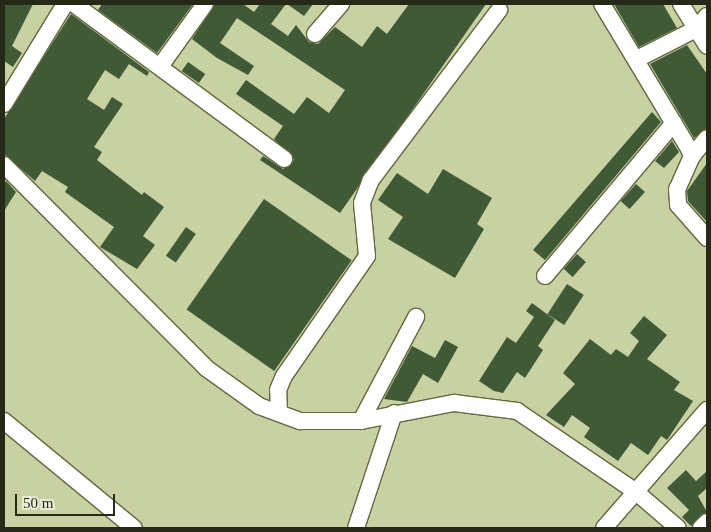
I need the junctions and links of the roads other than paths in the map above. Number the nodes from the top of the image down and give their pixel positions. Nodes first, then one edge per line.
1 (65, 4) edge
2 (74, 4) edge
3 (205, 4) edge
4 (341, 4) edge
5 (602, 4) edge
6 (681, 4) edge
7 (499, 10) dead end
8 (707, 16) edge
9 (696, 29) junction
10 (315, 34) dead end
11 (707, 46) edge
12 (637, 59) junction
13 (161, 65) junction
14 (4, 104) edge
15 (674, 123) junction
16 (707, 138) edge
17 (692, 156) junction
18 (284, 159) dead end
19 (4, 165) edge
20 (707, 238) edge
21 (546, 276) dead end
22 (416, 317) dead end
23 (707, 410) edge
24 (394, 413) junction
25 (279, 414) junction
26 (4, 421) edge
27 (361, 421) junction
28 (636, 492) junction
29 (707, 522) edge
30 (134, 528) edge
31 (356, 528) edge
32 (604, 528) edge
33 (678, 528) edge
34 (702, 528) edge

1 - 14 street
2 - 13 street
3 - 13 street
4 - 10 street
5 - 12 street
6 - 9 street
7 - 25 street
8 - 9 street
9 - 11 street
9 - 12 street
12 - 15 street
13 - 18 street
15 - 17 street
15 - 21 street
16 - 17 street
17 - 20 street
19 - 25 street
22 - 27 street
23 - 28 street
24 - 27 street
24 - 28 street
24 - 31 street
25 - 27 street
26 - 30 street
28 - 32 street
28 - 33 street
29 - 34 street

